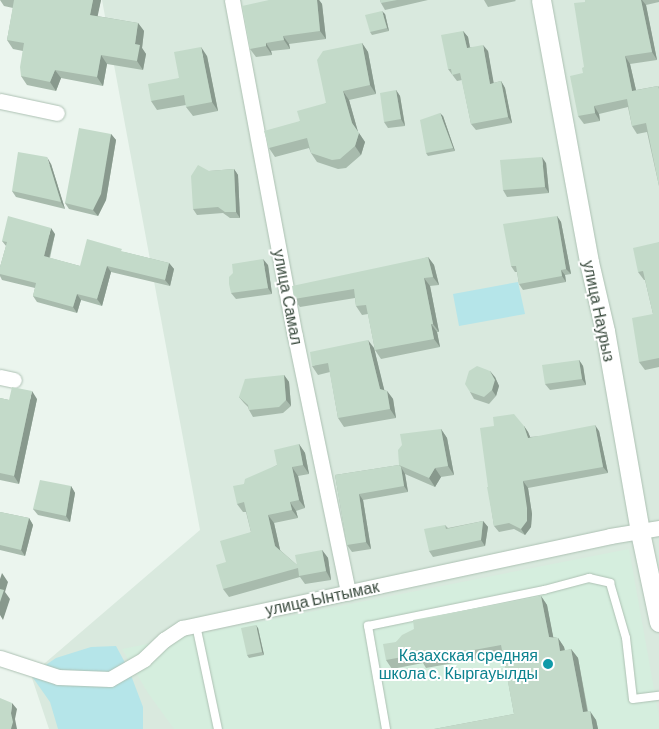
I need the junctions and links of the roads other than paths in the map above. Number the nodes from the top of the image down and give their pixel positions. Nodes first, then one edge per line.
1 (232, 0) edge
2 (541, 0) edge
3 (0, 101) edge
4 (57, 113) dead end
5 (659, 528) edge
6 (640, 532) junction
7 (348, 593) junction
8 (659, 622) edge
9 (196, 625) junction
10 (0, 658) edge
11 (659, 696) edge
12 (218, 729) edge
13 (386, 729) edge

1 - 7 street, улица Самал
2 - 6 street, улица Наурыз
3 - 4 street
5 - 6 street, улица Ынтымак
6 - 7 street, улица Ынтымак
6 - 8 street, улица Наурыз
7 - 9 street, улица Ынтымак
9 - 10 street, улица Ынтымак
9 - 12 lane
11 - 13 lane

